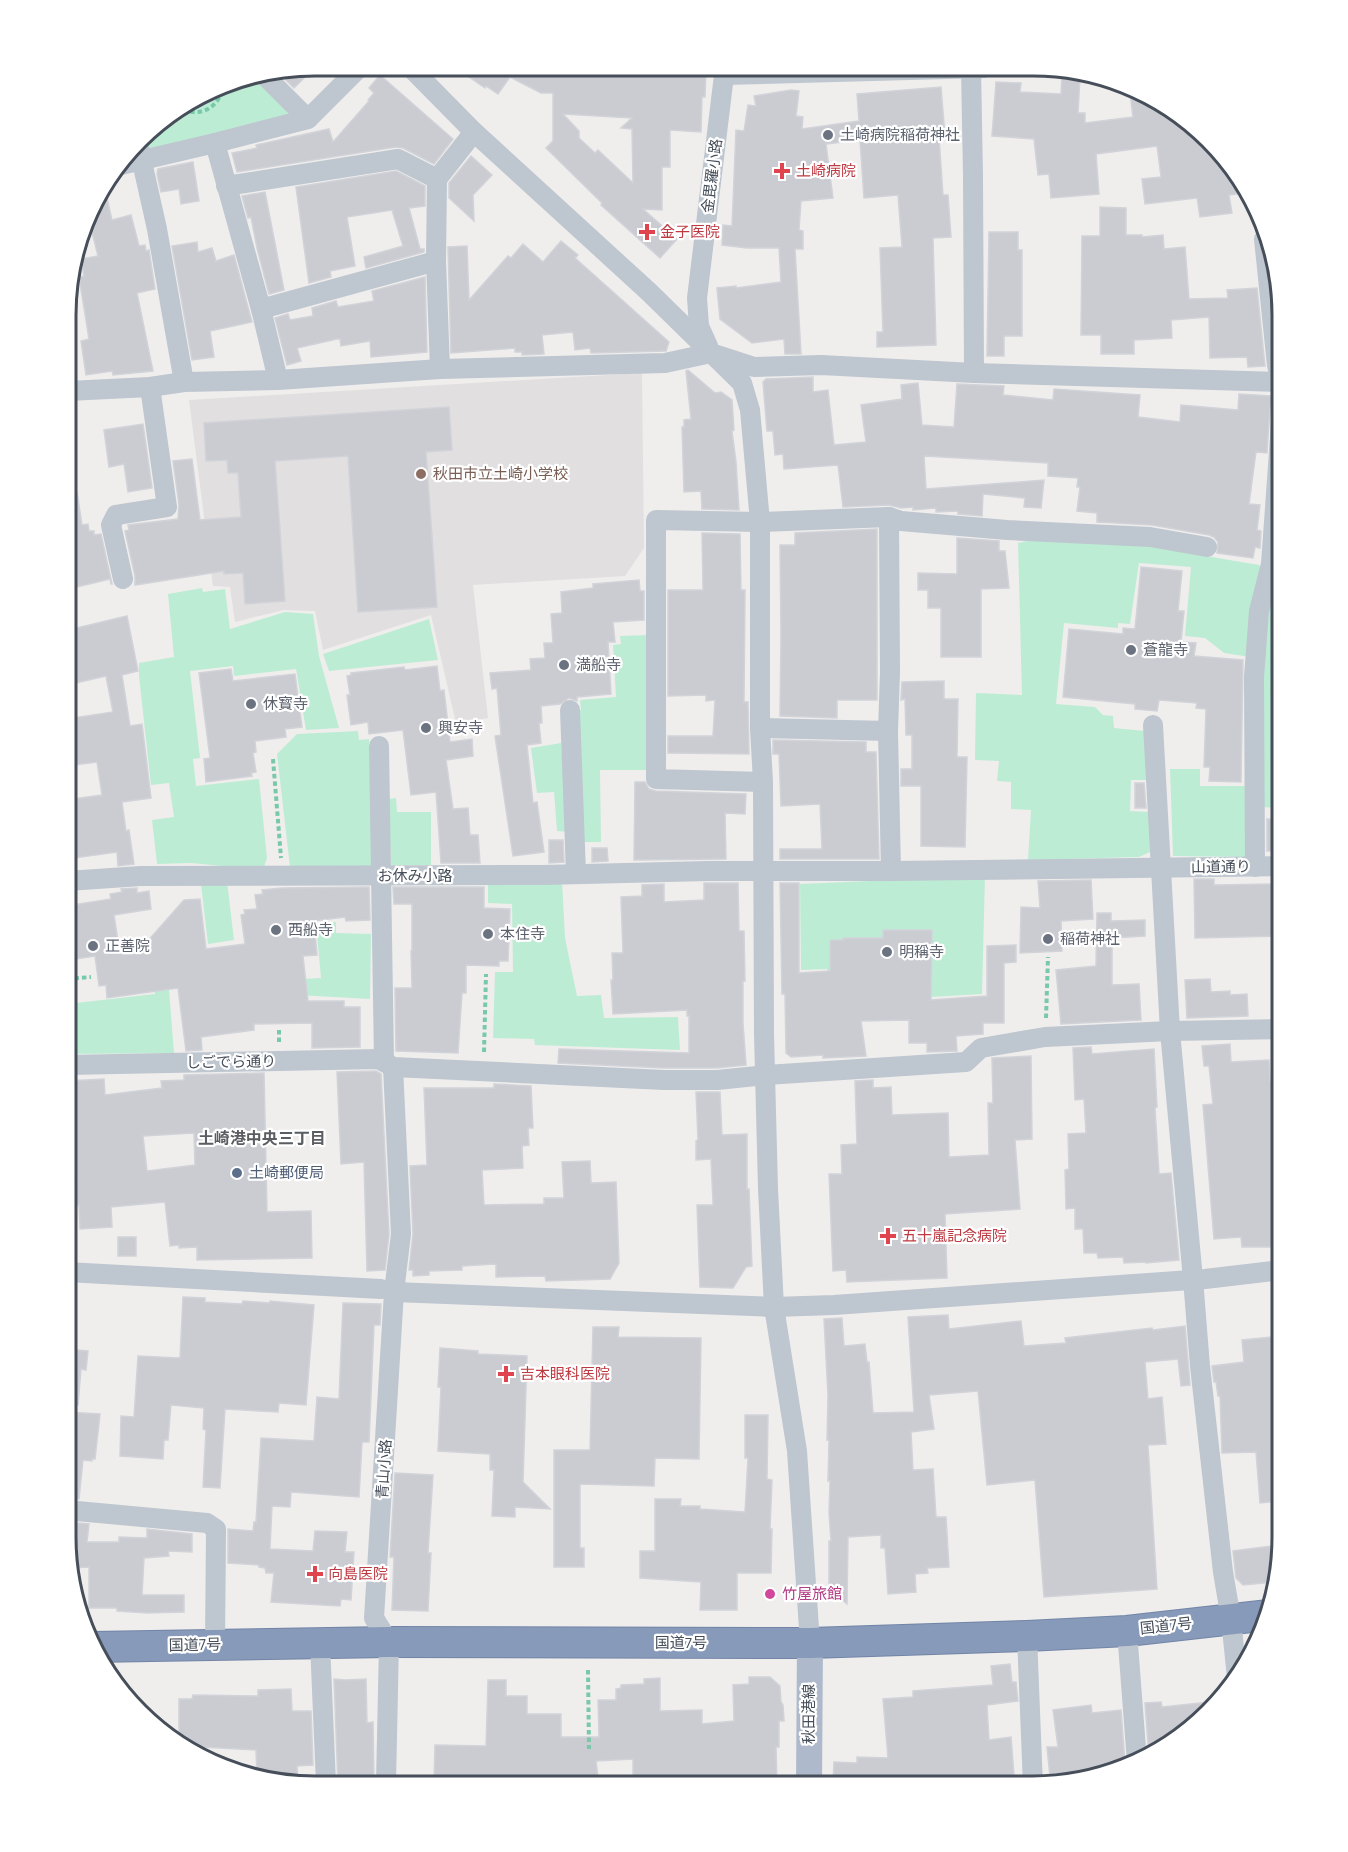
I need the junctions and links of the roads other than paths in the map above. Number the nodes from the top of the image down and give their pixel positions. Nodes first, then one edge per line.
1 (352, 76) edge
2 (419, 76) edge
3 (723, 76) edge
4 (970, 76) edge
5 (270, 81) edge
6 (309, 119) junction
7 (474, 132) junction
8 (215, 143) junction
9 (142, 152) edge
10 (140, 154) edge
11 (437, 179) junction
12 (226, 186) junction
13 (436, 261) junction
14 (1267, 272) edge
15 (261, 309) junction
16 (1272, 317) edge
17 (711, 353) junction
18 (440, 369) junction
19 (974, 373) junction
20 (278, 380) junction
21 (184, 382) junction
22 (1272, 385) edge
23 (150, 387) junction
24 (76, 392) edge
25 (889, 517) junction
26 (760, 522) junction
27 (1207, 547) dead end
28 (1272, 550) edge
29 (123, 579) dead end
30 (570, 710) dead end
31 (1153, 725) dead end
32 (760, 728) junction
33 (888, 730) junction
34 (379, 746) dead end
35 (763, 782) junction
36 (1272, 866) edge
37 (1255, 867) junction
38 (1160, 868) junction
39 (764, 871) junction
40 (891, 871) junction
41 (576, 874) junction
42 (380, 876) junction
43 (76, 880) edge
44 (1272, 1029) edge
45 (1170, 1031) junction
46 (76, 1065) edge
47 (389, 1065) junction
48 (766, 1075) junction
49 (1272, 1271) edge
50 (76, 1273) edge
51 (1194, 1279) junction
52 (388, 1290) junction
53 (774, 1307) junction
54 (76, 1511) edge
55 (1258, 1616) edge
56 (1231, 1619) junction
57 (1127, 1631) junction
58 (1027, 1636) junction
59 (389, 1642) junction
60 (320, 1643) junction
61 (810, 1643) junction
62 (215, 1645) junction
63 (104, 1647) edge
64 (1235, 1662) edge
65 (1136, 1752) edge
66 (326, 1776) edge
67 (386, 1776) edge
68 (809, 1776) edge
69 (1033, 1776) edge

1 - 6 street
2 - 7 street
3 - 17 street, 金毘羅小路
4 - 19 street
5 - 6 street
6 - 8 street
7 - 11 street
7 - 17 street
8 - 9 street
8 - 12 street
10 - 21 street
11 - 12 street
11 - 13 street
12 - 15 street
13 - 15 street
13 - 18 street
14 - 16 street
15 - 20 street
17 - 18 street
17 - 19 street
17 - 26 street
18 - 20 street
19 - 22 street
20 - 21 street
21 - 23 street
23 - 24 street
23 - 29 street
25 - 26 street
25 - 27 street
25 - 33 street
26 - 32 street
26 - 35 street
28 - 37 street
30 - 41 street
31 - 38 street
32 - 33 street
32 - 35 street
33 - 40 street
34 - 42 street, 青山小路
35 - 39 street
36 - 37 street, 山道通り
37 - 38 street, 山道通り
38 - 40 street, 山道通り
38 - 45 street
39 - 40 street, お休み小路
39 - 41 street, お休み小路
39 - 48 street
41 - 42 street, お休み小路
42 - 43 street, お休み小路
42 - 47 street, 青山小路
44 - 45 street, しごでら通り
45 - 48 street, しごでら通り
45 - 51 street
46 - 47 street, しごでら通り
47 - 48 street, しごでら通り
47 - 52 street, 青山小路
48 - 53 street
49 - 51 street
50 - 52 street
51 - 53 street
51 - 56 street
52 - 53 street
52 - 59 street, 青山小路
53 - 61 street
54 - 62 street
55 - 56 highway, 国道7号
56 - 57 highway, 国道7号
56 - 64 street
57 - 58 highway, 国道7号
57 - 65 street
58 - 61 highway, 国道7号
58 - 69 street
59 - 60 highway, 国道7号
59 - 61 highway, 国道7号
59 - 67 street
60 - 62 highway, 国道7号
60 - 66 street
61 - 68 main road, 秋田港線
62 - 63 highway, 国道7号

